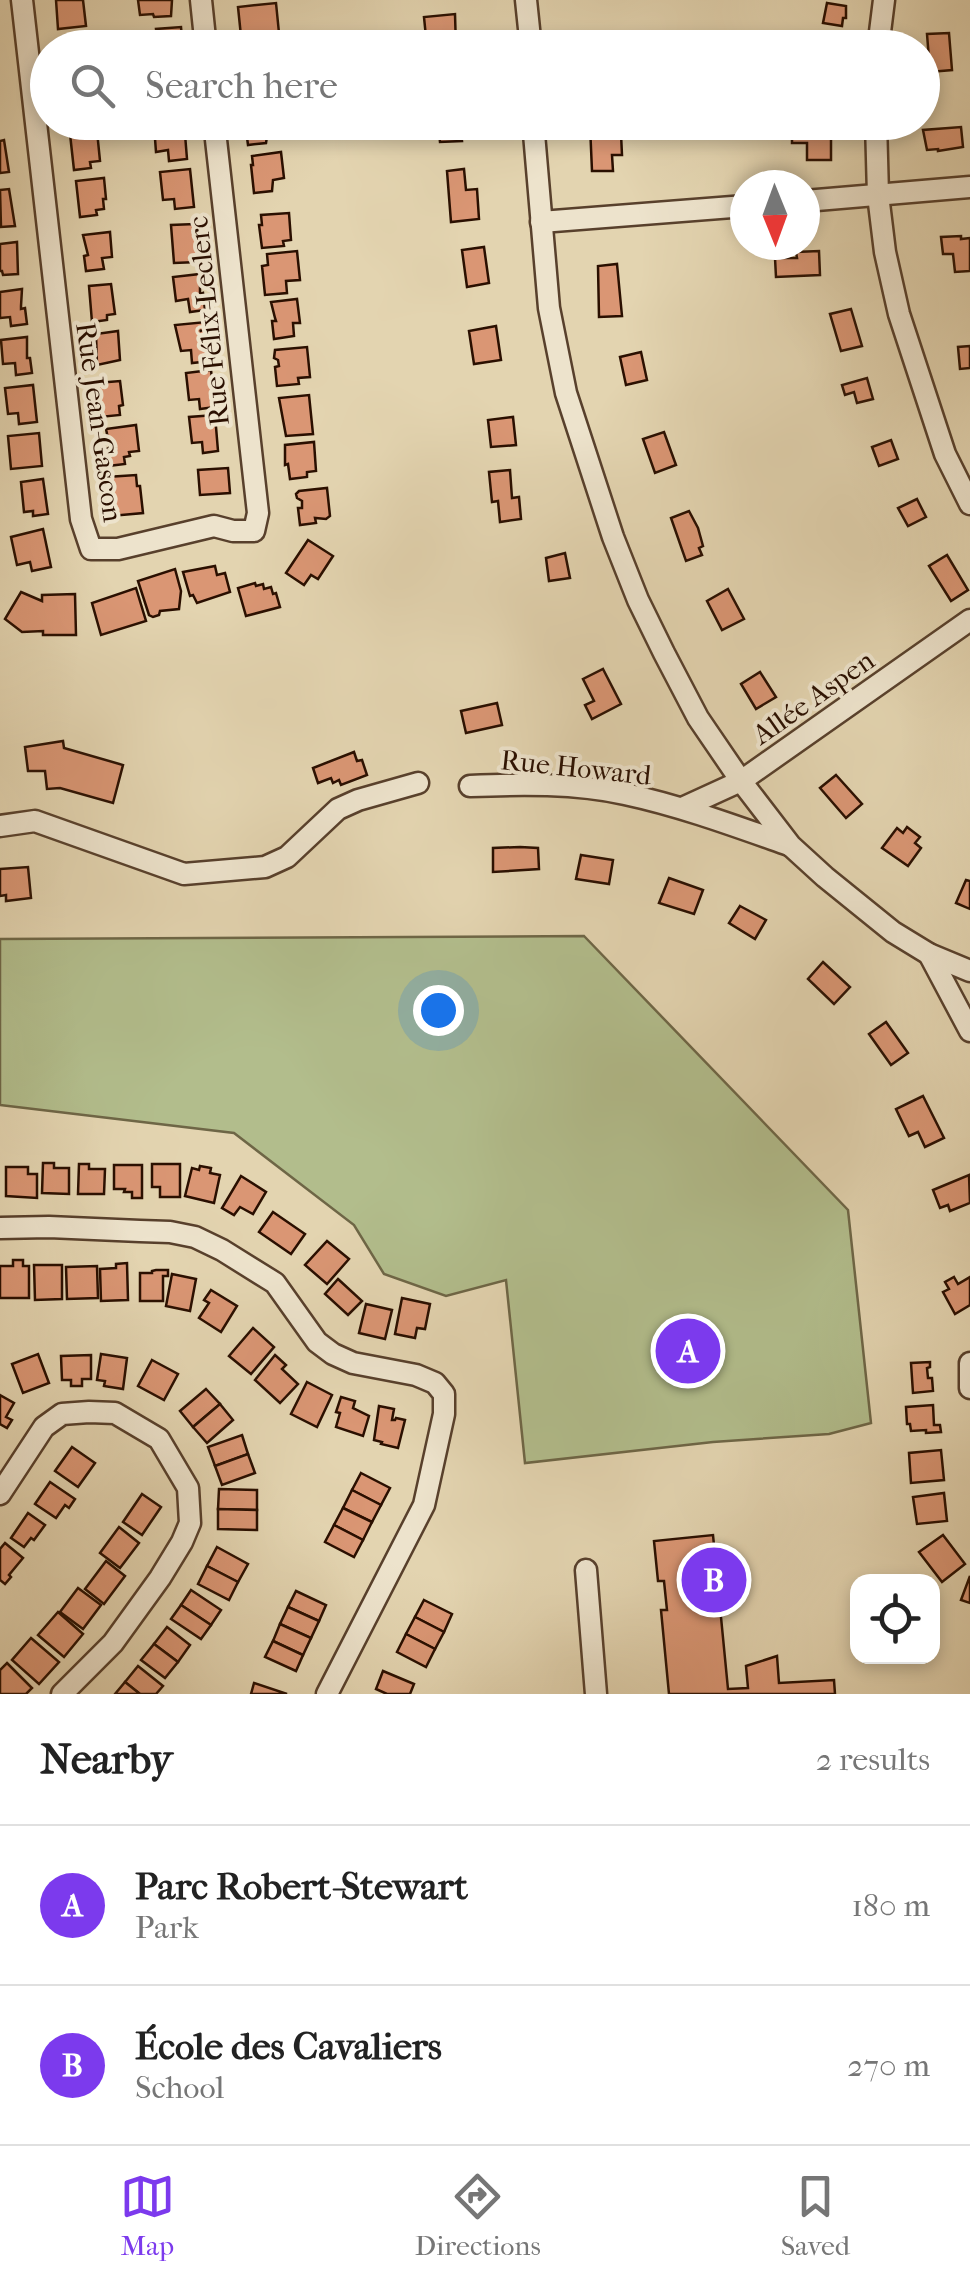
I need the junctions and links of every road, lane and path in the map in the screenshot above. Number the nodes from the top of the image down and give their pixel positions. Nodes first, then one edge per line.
1 (22, 0) edge
2 (202, 0) edge
3 (526, 0) edge
4 (538, 0) edge
5 (884, 0) edge
6 (204, 30) edge
7 (529, 30) edge
8 (533, 30) edge
9 (880, 30) edge
10 (30, 70) edge
11 (38, 140) edge
12 (216, 140) edge
13 (534, 140) edge
14 (876, 140) edge
15 (970, 187) edge
16 (878, 195) junction
17 (820, 200) edge
18 (730, 207) edge
19 (541, 222) junction
20 (970, 504) edge
21 (258, 513) joint
22 (970, 620) edge
23 (741, 781) junction
24 (418, 783) dead end
25 (470, 786) dead end
26 (682, 808) junction
27 (0, 826) edge
28 (790, 846) junction
29 (929, 954) junction
30 (970, 971) edge
31 (970, 1031) edge
32 (0, 1228) edge
33 (970, 1363) edge
34 (970, 1388) edge
35 (0, 1494) edge
36 (586, 1570) dead end
37 (62, 1694) edge
38 (327, 1694) edge
39 (596, 1694) edge

1 - 10 street, Rue Jean-Gascon
2 - 6 street
3 - 7 street
4 - 8 street
5 - 9 street
11 - 21 street, Rue Jean-Gascon
12 - 21 street, Rue Félix-Leclerc
13 - 19 street
14 - 16 street
15 - 16 street
16 - 17 street
16 - 20 street
18 - 19 street
19 - 23 street
22 - 23 street, Allée Aspen
23 - 26 street, Allée Aspen
23 - 28 street
24 - 27 street
25 - 26 street, Rue Howard
26 - 28 street, Rue Howard
28 - 29 street
29 - 30 street
29 - 31 street
32 - 38 street
33 - 34 street
35 - 37 street
36 - 39 street

